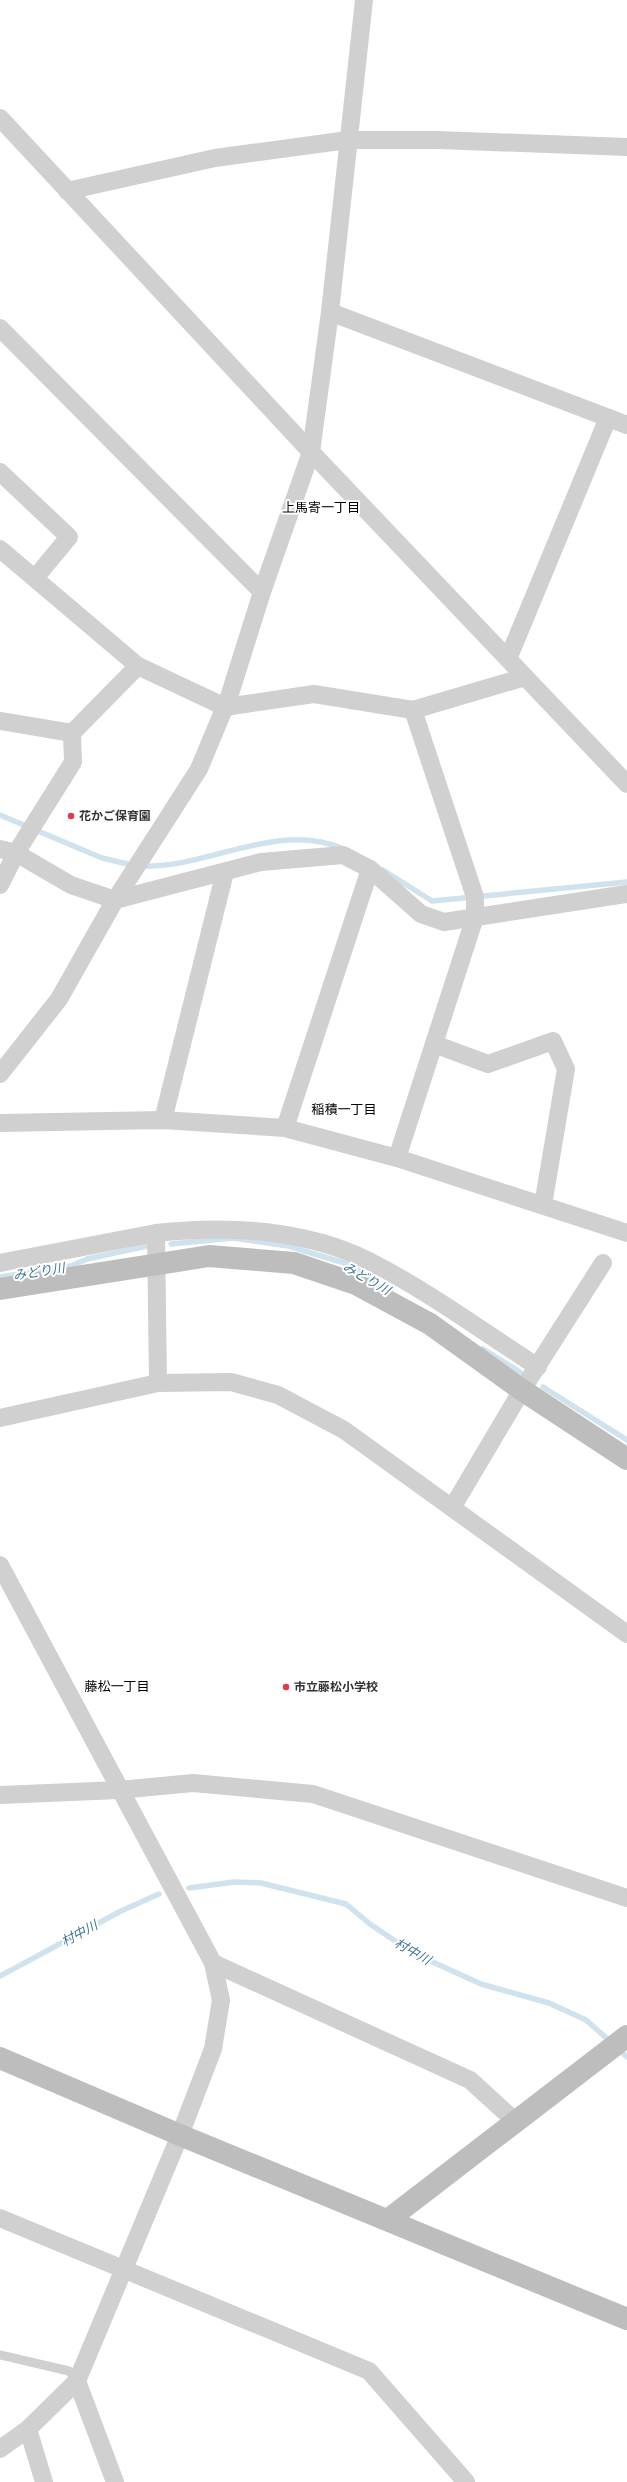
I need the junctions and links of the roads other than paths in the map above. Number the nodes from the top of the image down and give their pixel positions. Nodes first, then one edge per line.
1 (364, 0) edge
2 (0, 118) edge
3 (348, 140) junction
4 (627, 147) edge
5 (67, 191) junction
6 (330, 312) junction
7 (0, 328) edge
8 (608, 418) junction
9 (627, 426) edge
10 (311, 452) junction
11 (0, 472) edge
12 (0, 549) edge
13 (35, 578) junction
14 (262, 592) junction
15 (508, 659) junction
16 (138, 666) junction
17 (525, 677) junction
18 (225, 707) junction
19 (413, 710) junction
20 (0, 722) edge
21 (72, 733) junction
22 (627, 784) edge
23 (8, 851) edge
24 (370, 869) junction
25 (225, 872) junction
26 (0, 885) edge
27 (627, 894) edge
28 (115, 900) junction
29 (476, 917) junction
30 (434, 1044) junction
31 (0, 1074) edge
32 (163, 1120) junction
33 (0, 1123) edge
34 (285, 1128) junction
35 (397, 1158) junction
36 (543, 1205) junction
37 (627, 1232) edge
38 (156, 1233) junction
39 (0, 1263) edge
40 (157, 1263) junction
41 (603, 1263) dead end
42 (0, 1289) edge
43 (538, 1367) junction
44 (158, 1383) junction
45 (522, 1390) junction
46 (0, 1418) edge
47 (627, 1459) edge
48 (452, 1508) junction
49 (0, 1565) edge
50 (627, 1634) edge
51 (119, 1790) junction
52 (0, 1795) edge
53 (627, 1898) edge
54 (213, 1963) junction
55 (625, 2038) edge
56 (0, 2058) edge
57 (515, 2121) junction
58 (180, 2135) junction
59 (0, 2218) edge
60 (389, 2219) junction
61 (124, 2267) junction
62 (627, 2319) edge
63 (0, 2355) edge
64 (77, 2381) junction
65 (28, 2429) junction
66 (0, 2449) edge
67 (44, 2482) edge
68 (115, 2482) edge
69 (466, 2482) edge

1 - 3 street
2 - 5 street
3 - 4 street
3 - 5 street
3 - 6 street
5 - 10 street
6 - 8 street
6 - 10 street
7 - 14 street
8 - 9 street
8 - 15 street
10 - 14 street
10 - 15 street
11 - 13 street
12 - 13 street
13 - 16 street
14 - 18 street
15 - 17 street
16 - 18 street
16 - 21 street
17 - 19 street
17 - 22 street
18 - 19 street
18 - 28 street
19 - 29 street
20 - 21 street
21 - 23 street
23 - 26 street
23 - 28 street
24 - 25 street
24 - 29 street
24 - 34 street
25 - 28 street
25 - 32 street
27 - 29 street
28 - 31 street
29 - 30 street
30 - 35 street
30 - 36 street
32 - 33 street
32 - 34 street
34 - 35 street
35 - 36 street
36 - 37 street
38 - 39 street
38 - 40 street
38 - 43 street
40 - 42 street
40 - 44 street
40 - 45 street
41 - 43 street
43 - 45 street
44 - 46 street
44 - 48 street
45 - 47 street
45 - 48 street
48 - 50 street
49 - 51 street
51 - 52 street
51 - 53 street
51 - 54 street
54 - 57 street
54 - 58 street
55 - 57 street
56 - 58 street
57 - 60 street
58 - 60 street
58 - 61 street
59 - 61 street
60 - 62 street
61 - 64 street
61 - 69 street
63 - 64 lane
64 - 65 street
64 - 68 street
65 - 66 street
65 - 67 street

